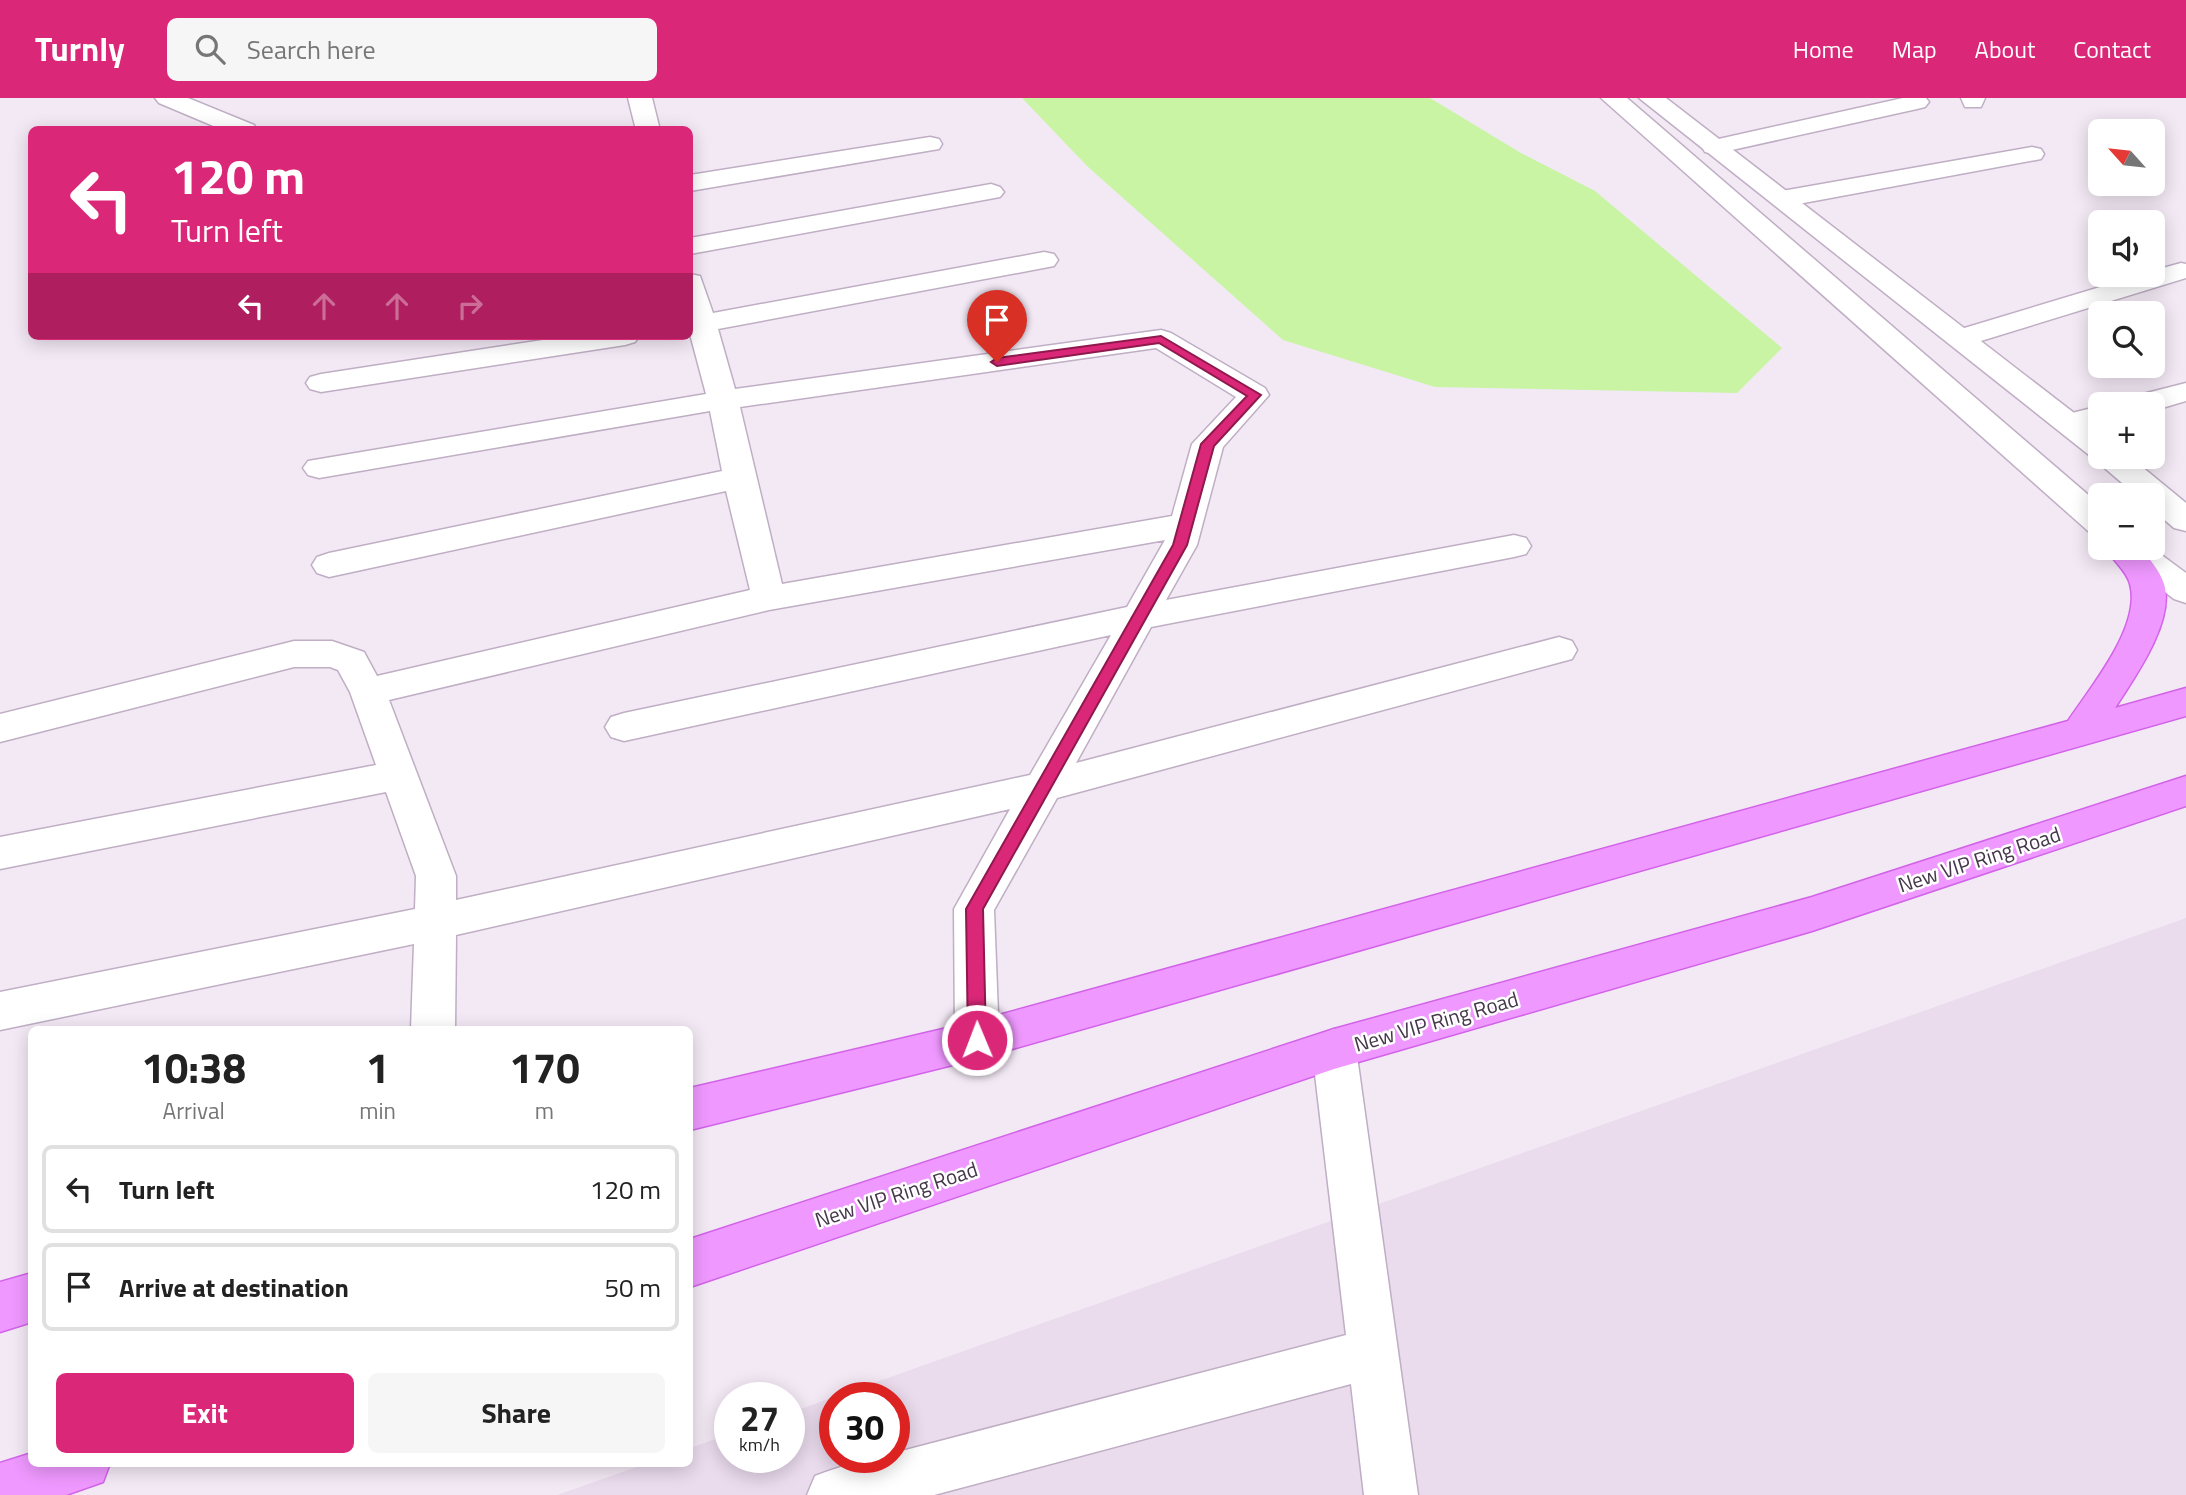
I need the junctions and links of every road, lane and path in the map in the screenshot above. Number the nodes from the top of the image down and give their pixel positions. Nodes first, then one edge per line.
1 (167, 98) edge
2 (640, 98) edge
3 (1613, 98) edge
4 (1651, 98) edge
5 (1917, 102) dead end
6 (235, 126) edge
7 (647, 126) edge
8 (930, 144) dead end
9 (1714, 147) junction
10 (2032, 153) dead end
11 (693, 183) edge
12 (991, 192) dead end
13 (1782, 200) junction
14 (693, 245) edge
15 (1044, 260) dead end
16 (2181, 271) dead end
17 (693, 304) edge
18 (696, 325) edge
19 (1961, 338) junction
20 (599, 340) edge
21 (321, 383) dead end
22 (2186, 392) edge
23 (2165, 398) edge
24 (723, 400) junction
25 (2086, 419) edge
26 (319, 468) dead end
27 (2125, 469) edge
28 (739, 478) junction
29 (2088, 513) edge
30 (2186, 520) edge
31 (1185, 525) junction
32 (1514, 546) dead end
33 (2131, 560) edge
34 (2145, 560) edge
35 (329, 565) dead end
36 (2186, 592) edge
37 (769, 598) junction
38 (1139, 617) junction
39 (1559, 650) dead end
40 (368, 692) junction
41 (2186, 702) edge
42 (624, 727) dead end
43 (0, 728) edge
44 (2080, 732) junction
45 (399, 775) junction
46 (1042, 788) junction
47 (2186, 791) edge
48 (0, 853) edge
49 (435, 922) junction
50 (0, 1012) edge
51 (433, 1026) edge
52 (977, 1040) junction
53 (1334, 1049) junction
54 (693, 1108) edge
55 (693, 1262) edge
56 (28, 1298) edge
57 (0, 1307) edge
58 (1372, 1353) junction
59 (72, 1467) edge
60 (0, 1490) edge
61 (834, 1495) edge
62 (1391, 1495) edge

1 - 6 street
2 - 7 street
3 - 29 street
4 - 9 street
5 - 9 street
8 - 11 street
9 - 13 street
10 - 13 street
12 - 14 street
13 - 19 street
15 - 18 street
16 - 19 street
17 - 18 street
18 - 24 street
19 - 25 street
20 - 21 street
22 - 23 street
24 - 26 street
24 - 28 street
24 - 31 street
27 - 30 street
28 - 35 street
28 - 37 street
31 - 37 street
31 - 38 street
32 - 38 street
33 - 44 main road
34 - 36 street
37 - 40 street
38 - 42 street
38 - 46 street
39 - 46 street
40 - 43 street
40 - 45 street
41 - 44 main road
44 - 52 main road
45 - 48 street
45 - 49 street
46 - 49 street
46 - 52 street
47 - 53 main road, New VIP Ring Road
49 - 50 street
49 - 51 street
52 - 54 main road
53 - 55 main road, New VIP Ring Road
53 - 58 street
56 - 57 main road
58 - 61 street
58 - 62 street
59 - 60 main road

